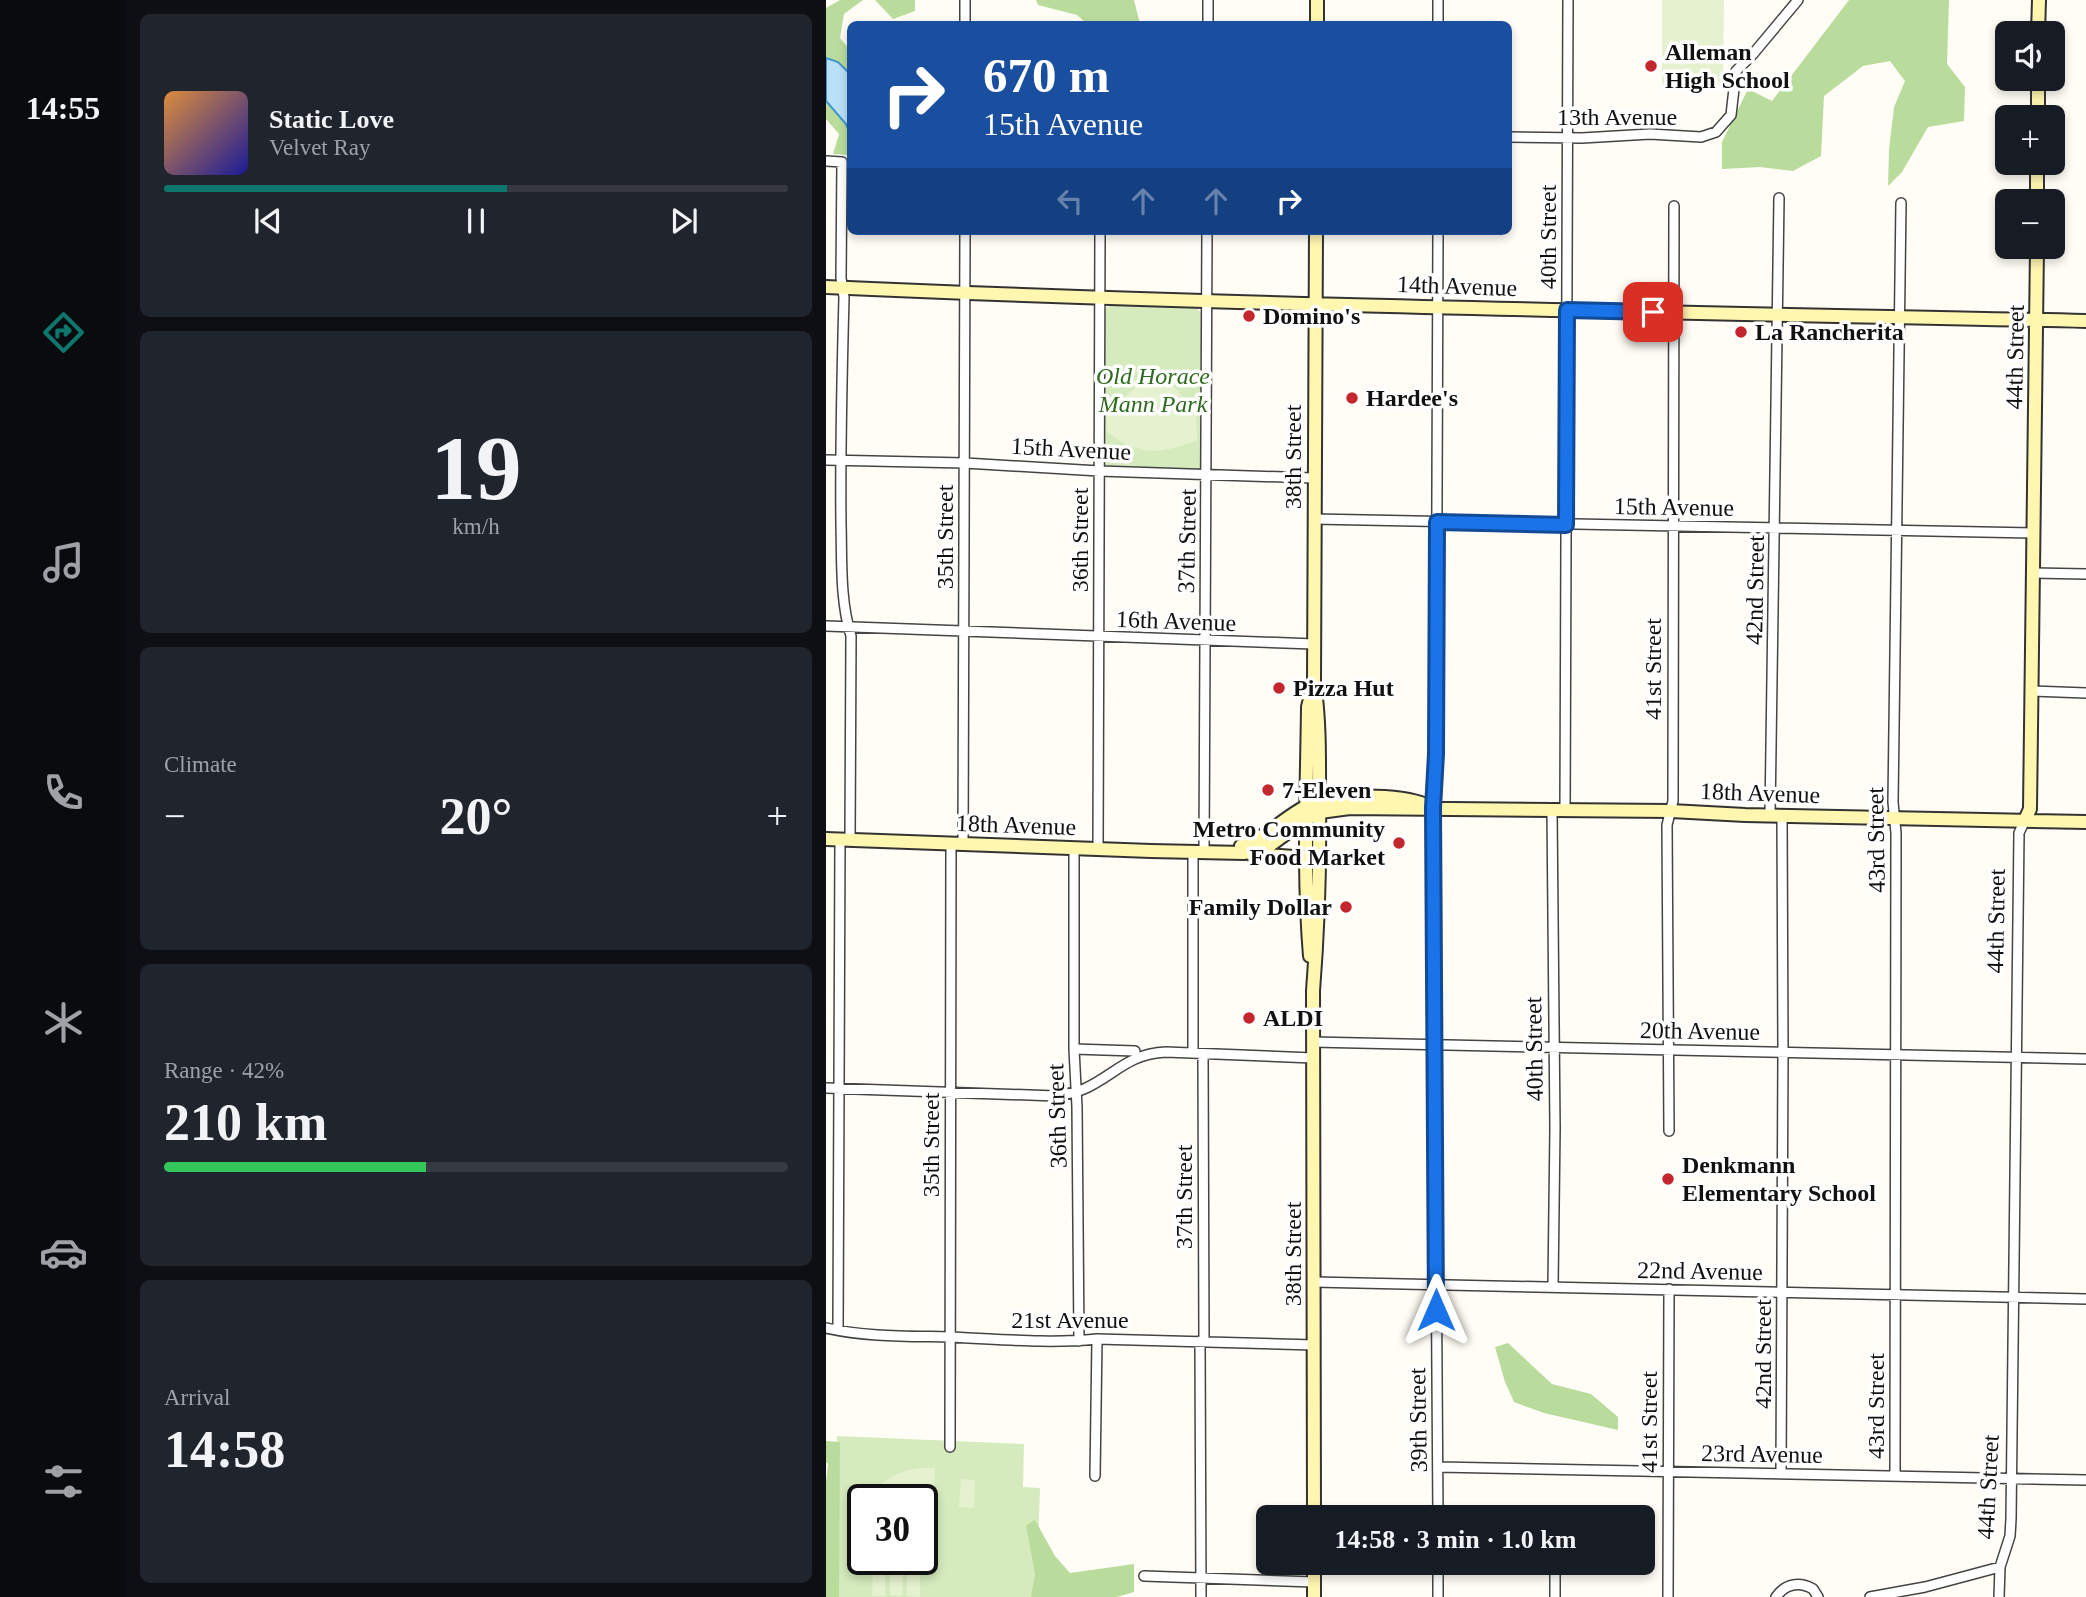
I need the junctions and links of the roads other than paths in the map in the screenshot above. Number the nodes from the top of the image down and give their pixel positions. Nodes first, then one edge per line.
1 (965, 0) edge
2 (1208, 0) edge
3 (1317, 0) edge
4 (1438, 0) edge
5 (1568, 0) edge
6 (1798, 0) edge
7 (2039, 0) edge
8 (965, 21) edge
9 (1208, 21) edge
10 (1317, 21) edge
11 (1438, 21) edge
12 (2038, 21) edge
13 (1512, 136) edge
14 (1567, 138) junction
15 (826, 161) edge
16 (1779, 198) dead end
17 (1901, 203) dead end
18 (1674, 206) dead end
19 (965, 235) edge
20 (1100, 235) edge
21 (1207, 235) edge
22 (1316, 235) edge
23 (1438, 235) edge
24 (2037, 259) edge
25 (826, 287) edge
26 (842, 288) junction
27 (965, 292) junction
28 (1099, 297) junction
29 (1206, 302) junction
30 (1316, 303) junction
31 (1438, 306) junction
32 (1567, 310) junction
33 (1672, 312) junction
34 (1778, 315) junction
35 (1901, 317) junction
36 (2036, 320) junction
37 (2086, 321) edge
38 (826, 460) edge
39 (840, 460) junction
40 (965, 463) junction
41 (1099, 471) junction
42 (1207, 474) junction
43 (1314, 478) junction
44 (1314, 519) junction
45 (1437, 522) junction
46 (1566, 525) junction
47 (1672, 527) junction
48 (1775, 527) junction
49 (1898, 531) junction
50 (2033, 533) junction
51 (2033, 573) junction
52 (2086, 574) edge
53 (826, 626) edge
54 (849, 627) junction
55 (964, 632) junction
56 (1098, 637) junction
57 (1205, 642) junction
58 (1314, 644) junction
59 (1314, 682) junction
60 (2031, 691) junction
61 (2086, 693) edge
62 (1319, 806) junction
63 (1433, 808) junction
64 (1558, 811) junction
65 (1671, 811) junction
66 (1306, 813) junction
67 (1776, 815) junction
68 (1895, 817) junction
69 (2025, 820) junction
70 (2086, 822) edge
71 (826, 839) edge
72 (845, 840) junction
73 (957, 843) junction
74 (1074, 848) junction
75 (1098, 849) junction
76 (1198, 852) junction
77 (1244, 853) junction
78 (1306, 868) junction
79 (1313, 991) junction
80 (1313, 1042) junction
81 (1434, 1044) junction
82 (1553, 1048) junction
83 (1074, 1049) junction
84 (1670, 1050) junction
85 (1135, 1051) dead end
86 (1783, 1052) junction
87 (1198, 1053) junction
88 (1896, 1054) junction
89 (2015, 1057) junction
90 (1313, 1058) junction
91 (2086, 1059) edge
92 (826, 1088) edge
93 (839, 1088) junction
94 (950, 1092) junction
95 (1077, 1092) junction
96 (1669, 1131) dead end
97 (1314, 1282) junction
98 (1436, 1284) junction
99 (1553, 1286) junction
100 (1669, 1289) junction
101 (1782, 1292) junction
102 (1896, 1295) junction
103 (2014, 1298) junction
104 (2086, 1299) edge
105 (826, 1328) edge
106 (838, 1330) junction
107 (949, 1337) junction
108 (1097, 1339) junction
109 (1079, 1341) junction
110 (1202, 1341) junction
111 (1314, 1345) junction
112 (950, 1447) dead end
113 (1438, 1467) junction
114 (1668, 1471) junction
115 (1781, 1473) junction
116 (1095, 1476) dead end
117 (1895, 1476) junction
118 (2011, 1479) junction
119 (2086, 1480) edge
120 (1314, 1505) edge
121 (1438, 1505) edge
122 (2000, 1567) junction
123 (1314, 1575) edge
124 (1438, 1575) edge
125 (1555, 1575) edge
126 (1144, 1576) dead end
127 (1201, 1577) junction
128 (1314, 1582) junction
129 (1201, 1597) edge
130 (1314, 1597) edge
131 (1438, 1597) edge
132 (1555, 1597) edge
133 (1668, 1597) edge
134 (1776, 1597) edge
135 (1818, 1597) edge
136 (1870, 1597) edge
137 (1999, 1597) edge

1 - 8 street
2 - 9 street
3 - 10 street
4 - 11 street
5 - 14 street, 40th Street
6 - 14 street, 13th Avenue
7 - 12 street
13 - 14 street, 13th Avenue
14 - 32 street, 40th Street
15 - 26 street
16 - 34 street, 42nd Street
17 - 35 street, 43rd Street
18 - 33 street, 41st Street
19 - 27 street, 35th Street
20 - 28 street, 36th Street
21 - 29 street, 37th Street
22 - 30 street, 38th Street
23 - 31 street, 39th Street
24 - 36 street, 44th Street
25 - 26 street, 14th Avenue
26 - 27 street, 14th Avenue
26 - 39 street
27 - 28 street, 14th Avenue
27 - 40 street, 35th Street
28 - 29 street, 14th Avenue
28 - 41 street, 36th Street
29 - 30 street, 14th Avenue
29 - 42 street, 37th Street
30 - 31 street, 14th Avenue
30 - 43 street, 38th Street
31 - 32 street, 14th Avenue
31 - 45 street, 39th Street
32 - 33 street, 14th Avenue
32 - 46 street, 40th Street
33 - 34 street, 14th Avenue
33 - 47 street, 41st Street
34 - 35 street, 14th Avenue
34 - 48 street, 42nd Street
35 - 36 street, 14th Avenue
35 - 49 street, 43rd Street
36 - 37 street, 14th Avenue
36 - 50 street, 44th Street
38 - 39 street, 15th Avenue
39 - 40 street, 15th Avenue
39 - 54 street
40 - 41 street, 15th Avenue
40 - 55 street, 35th Street
41 - 42 street, 15th Avenue
41 - 56 street, 36th Street
42 - 43 street, 15th Avenue
42 - 57 street, 37th Street
43 - 44 street, 38th Street
44 - 45 street, 15th Avenue
44 - 58 street, 38th Street
45 - 46 street, 15th Avenue
45 - 63 street, 39th Street
46 - 47 street, 15th Avenue
46 - 64 street, 40th Street
47 - 48 street, 15th Avenue
47 - 65 street, 41st Street
48 - 49 street, 15th Avenue
48 - 67 street, 42nd Street
49 - 50 street, 15th Avenue
49 - 68 street, 43rd Street
50 - 51 street, 44th Street
51 - 52 street
51 - 60 street, 44th Street
53 - 54 street, 16th Avenue
54 - 55 street, 16th Avenue
54 - 72 street
55 - 56 street, 16th Avenue
55 - 73 street, 35th Street
56 - 57 street, 16th Avenue
56 - 75 street, 36th Street
57 - 58 street, 16th Avenue
57 - 76 street, 37th Street
58 - 59 street, 38th Street
59 - 62 street, 38th Street
59 - 66 street, 38th Street
60 - 61 street
60 - 69 street, 44th Street
62 - 63 street, 18th Avenue
62 - 66 street, 18th Avenue
62 - 79 street, 38th Street
63 - 64 street, 18th Avenue
63 - 81 street, 39th Street
64 - 65 street, 18th Avenue
64 - 82 street, 40th Street
65 - 67 street, 18th Avenue
65 - 84 street, 41st Street
66 - 76 street, 18th Avenue
66 - 77 street, 18th Avenue
66 - 78 street, 38th Street
67 - 68 street, 18th Avenue
67 - 86 street, 42nd Street
68 - 69 street, 18th Avenue
68 - 88 street, 43rd Street
69 - 70 street, 18th Avenue
69 - 89 street, 44th Street
71 - 72 street, 18th Avenue
72 - 73 street, 18th Avenue
72 - 93 street
73 - 74 street, 18th Avenue
73 - 94 street, 35th Street
74 - 75 street, 18th Avenue
74 - 83 street, 36th Street
75 - 76 street, 18th Avenue
76 - 77 street, 18th Avenue
76 - 87 street, 37th Street
77 - 78 street
78 - 79 street, 38th Street
79 - 80 street, 38th Street
80 - 81 street, 20th Avenue
80 - 90 street, 38th Street
81 - 82 street, 20th Avenue
81 - 98 street, 39th Street
82 - 84 street, 20th Avenue
82 - 99 street, 40th Street
83 - 85 street
83 - 95 street, 36th Street
84 - 86 street, 20th Avenue
84 - 96 street, 41st Street
86 - 88 street, 20th Avenue
86 - 101 street, 42nd Street
87 - 90 street
87 - 95 street
87 - 110 street, 37th Street
88 - 89 street, 20th Avenue
88 - 102 street, 43rd Street
89 - 91 street, 20th Avenue
89 - 103 street, 44th Street
90 - 97 street, 38th Street
92 - 93 street
93 - 94 street
93 - 106 street
94 - 95 street
94 - 107 street, 35th Street
95 - 109 street, 36th Street
97 - 98 street, 22nd Avenue
97 - 111 street, 38th Street
98 - 99 street, 22nd Avenue
98 - 113 street, 39th Street
99 - 100 street, 22nd Avenue
100 - 101 street, 22nd Avenue
100 - 114 street, 41st Street
101 - 102 street, 22nd Avenue
101 - 115 street, 42nd Street
102 - 103 street, 22nd Avenue
102 - 117 street, 43rd Street
103 - 104 street, 22nd Avenue
103 - 118 street, 44th Street
105 - 106 street, 21st Avenue
106 - 107 street, 21st Avenue
107 - 109 street, 21st Avenue
107 - 112 street, 35th Street
108 - 109 street, 21st Avenue
108 - 110 street, 21st Avenue
108 - 116 street
110 - 111 street, 21st Avenue
110 - 127 street, 37th Street
111 - 120 street, 38th Street
113 - 114 street, 23rd Avenue
113 - 121 street, 39th Street
114 - 115 street, 23rd Avenue
114 - 133 street, 41st Street
115 - 117 street, 23rd Avenue
117 - 118 street, 23rd Avenue
118 - 119 street, 23rd Avenue
118 - 122 street, 44th Street
122 - 136 street
122 - 137 street, 44th Street
123 - 128 street
124 - 131 street
125 - 132 street
126 - 127 street
127 - 128 street
127 - 129 street, 37th Street
128 - 130 street
134 - 135 street

